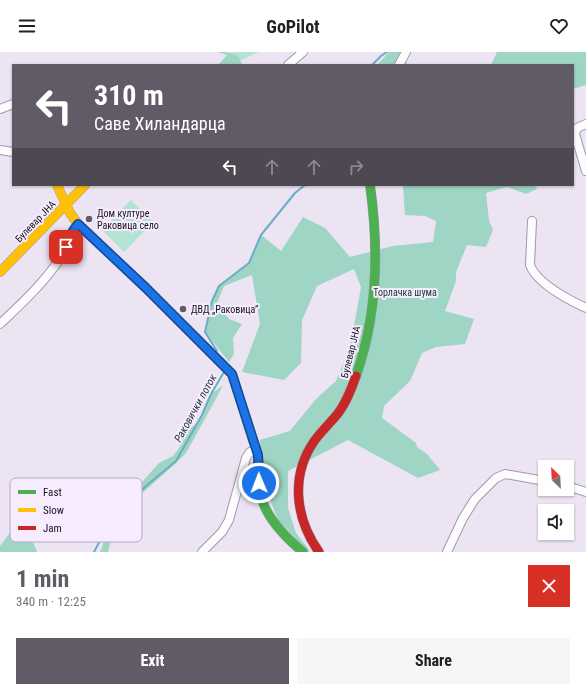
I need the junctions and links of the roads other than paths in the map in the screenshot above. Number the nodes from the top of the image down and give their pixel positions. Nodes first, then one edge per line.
1 (303, 52) edge
2 (406, 52) edge
3 (289, 64) edge
4 (400, 64) edge
5 (12, 104) edge
6 (0, 109) edge
7 (586, 124) edge
8 (0, 150) edge
9 (12, 152) edge
10 (586, 171) edge
11 (57, 186) edge
12 (84, 186) edge
13 (370, 186) edge
14 (66, 204) junction
15 (532, 221) dead end
16 (78, 224) junction
17 (0, 272) edge
18 (586, 308) edge
19 (0, 324) edge
20 (256, 449) junction
21 (538, 480) edge
22 (574, 488) edge
23 (586, 492) edge
24 (202, 552) edge
25 (303, 552) edge
26 (319, 552) edge
27 (447, 552) edge

1 - 3 street
2 - 4 street
5 - 6 street
7 - 10 street
8 - 9 street
11 - 14 main road
12 - 14 main road, Булевар ЈНА
13 - 26 main road, Булевар ЈНА
14 - 16 main road
14 - 17 main road, Булевар ЈНА
15 - 18 street
16 - 19 street
16 - 20 main road
20 - 24 street
20 - 25 main road
21 - 27 street
22 - 23 street

